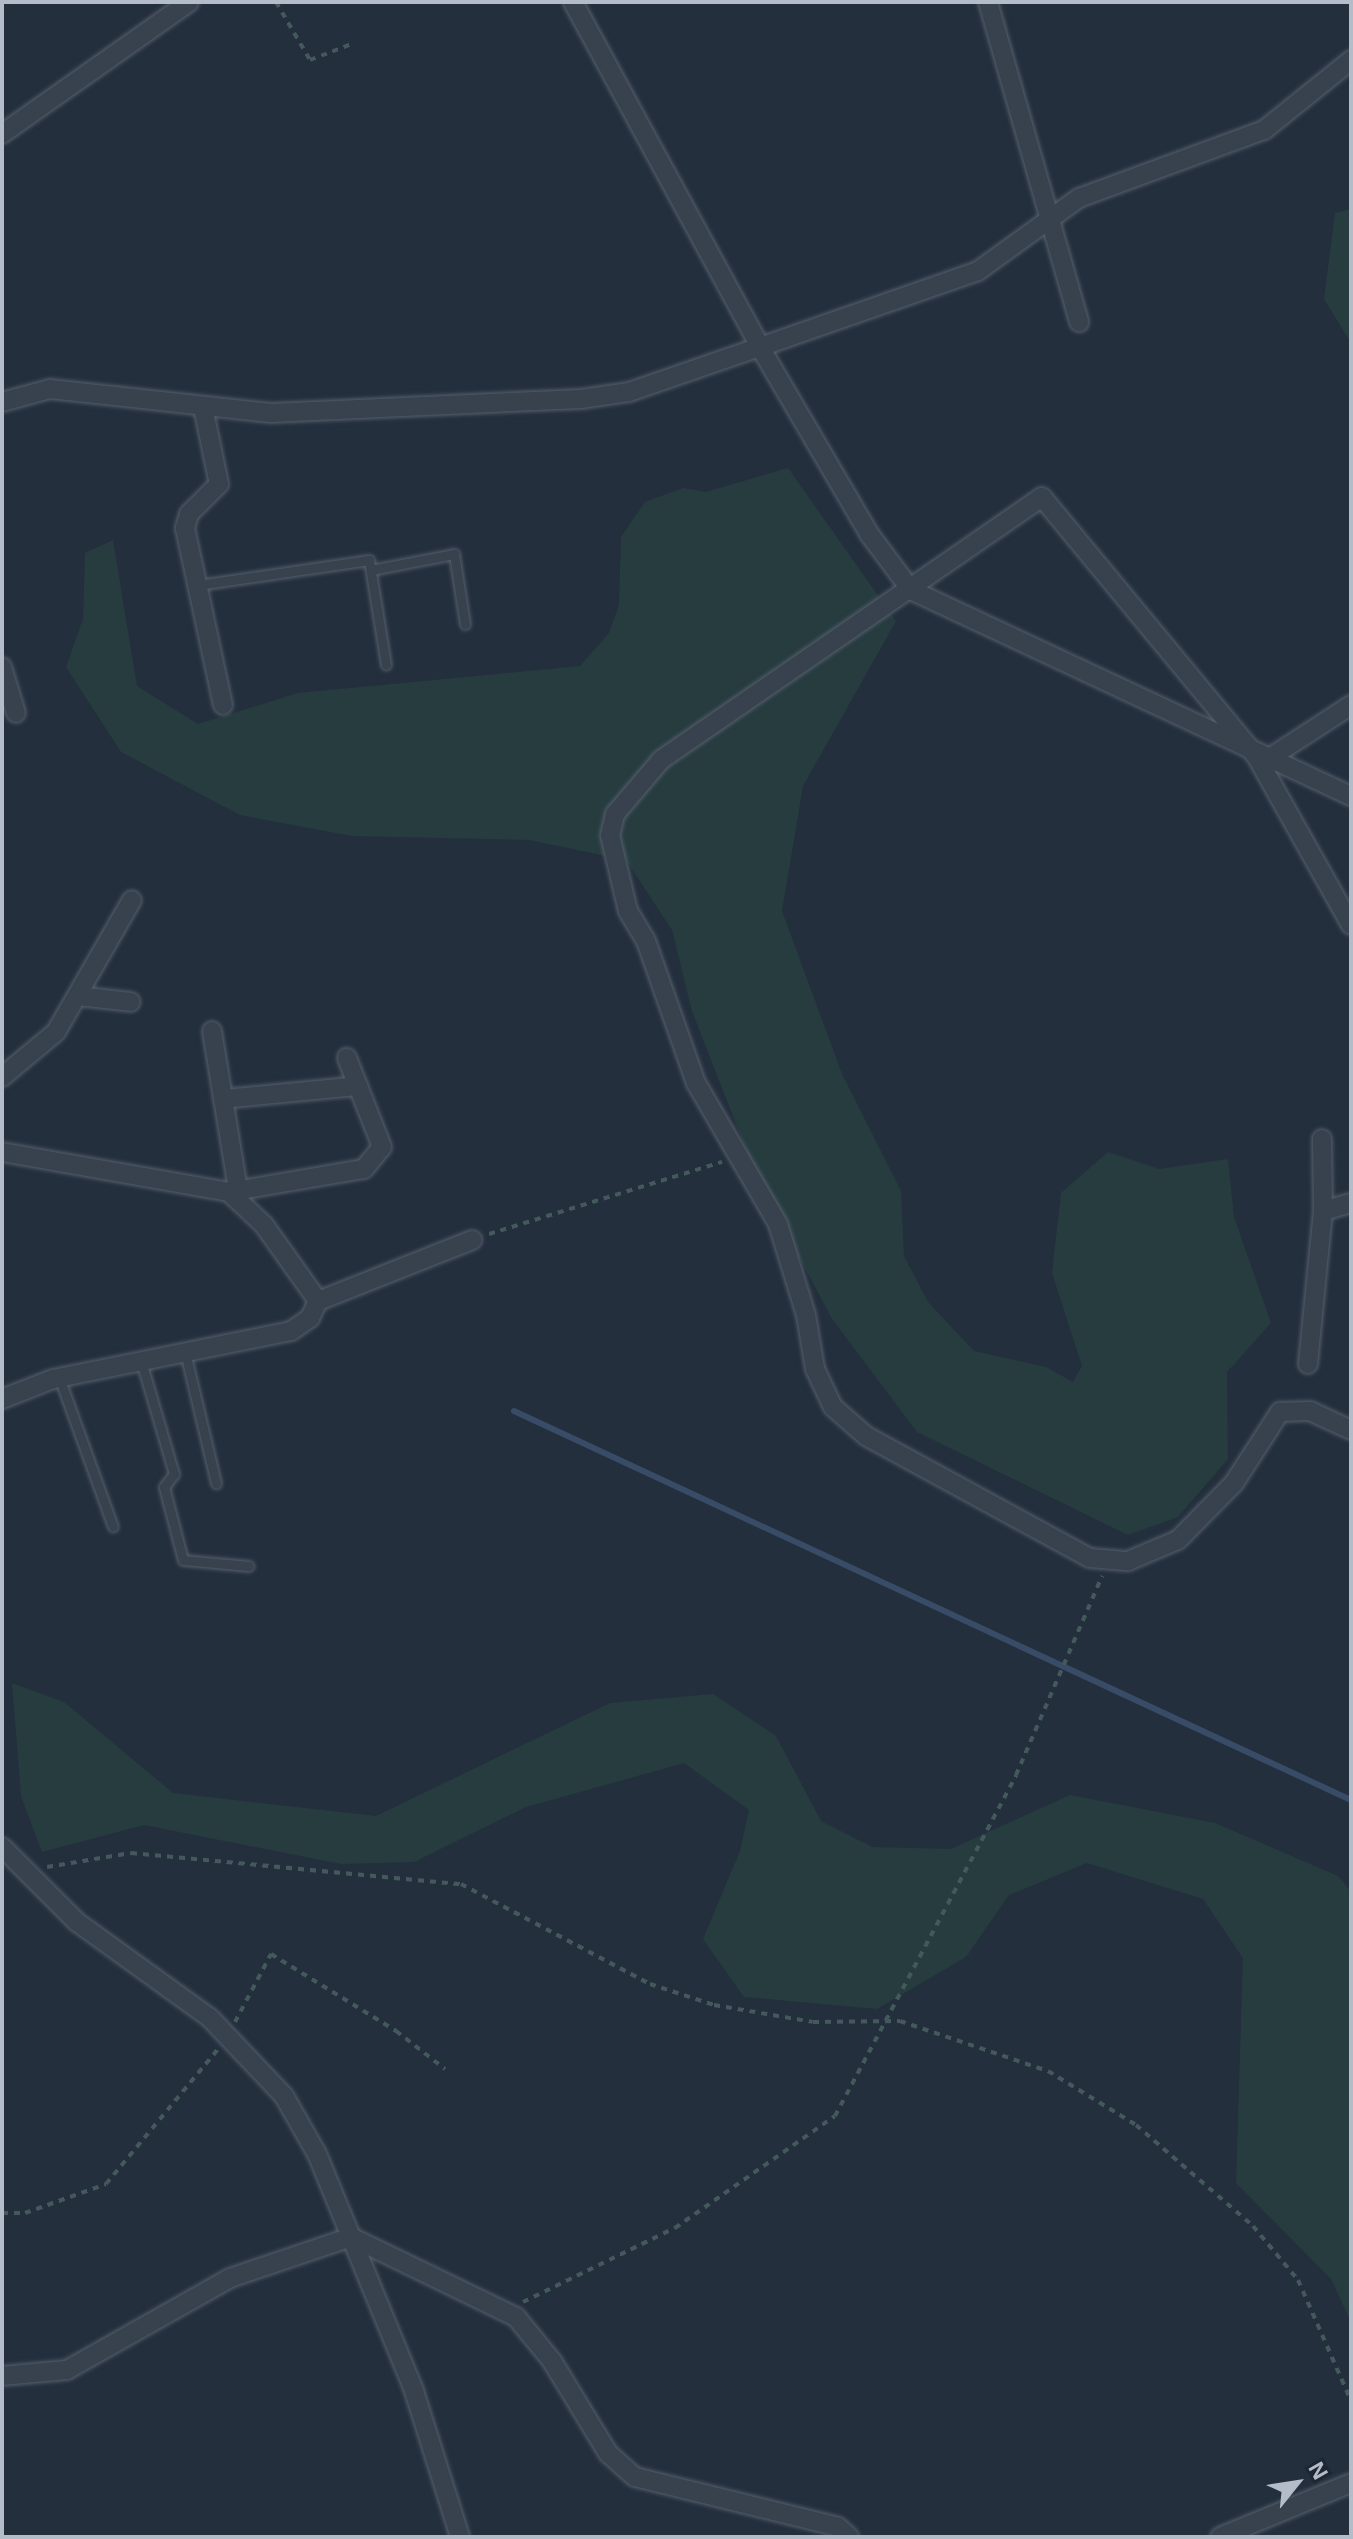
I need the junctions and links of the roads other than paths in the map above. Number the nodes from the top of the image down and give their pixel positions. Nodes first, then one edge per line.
1 (189, 2) edge
2 (573, 2) edge
3 (988, 2) edge
4 (1351, 60) edge
5 (2, 134) edge
6 (1052, 217) junction
7 (1079, 322) dead end
8 (760, 347) junction
9 (2, 402) edge
10 (203, 407) junction
11 (371, 570) junction
12 (198, 585) junction
13 (911, 590) junction
14 (465, 624) dead end
15 (386, 665) dead end
16 (2, 667) edge
17 (223, 705) dead end
18 (1351, 705) edge
19 (16, 713) dead end
20 (1262, 757) junction
21 (1351, 796) edge
22 (132, 900) dead end
23 (1350, 921) edge
24 (77, 996) junction
25 (131, 1002) dead end
26 (212, 1031) dead end
27 (347, 1058) dead end
28 (2, 1077) edge
29 (358, 1086) junction
30 (223, 1099) junction
31 (1322, 1139) dead end
32 (2, 1152) edge
33 (234, 1190) junction
34 (1351, 1203) edge
35 (1323, 1211) junction
36 (472, 1240) road end
37 (318, 1301) junction
38 (185, 1352) junction
39 (141, 1361) junction
40 (1308, 1364) dead end
41 (59, 1377) junction
42 (2, 1399) edge
43 (1351, 1430) edge
44 (216, 1483) dead end
45 (113, 1527) dead end
46 (249, 1566) dead end
47 (2, 1847) edge
48 (351, 2237) junction
49 (2, 2376) edge
50 (1351, 2483) edge
51 (460, 2537) edge
52 (849, 2537) edge
53 (1220, 2537) edge

1 - 5 street
2 - 8 street
3 - 6 street
4 - 6 street
6 - 7 street
6 - 8 street
8 - 10 street
8 - 13 street
9 - 10 street
10 - 12 street
11 - 12 lane
11 - 14 lane
11 - 15 lane
12 - 17 street
13 - 20 street
13 - 20 street
13 - 43 street
16 - 19 street
18 - 20 street
20 - 21 street
20 - 23 street
22 - 24 street
24 - 25 street
24 - 28 street
26 - 30 street
27 - 29 street
29 - 30 street
29 - 33 street
30 - 33 street
31 - 35 street
32 - 33 street
33 - 37 street
34 - 35 street
35 - 40 street
36 - 37 street
37 - 38 street
38 - 39 street
38 - 44 lane
39 - 41 street
39 - 46 lane
41 - 42 street
41 - 45 lane
47 - 48 street
48 - 49 street
48 - 51 street
48 - 52 street
50 - 53 street

